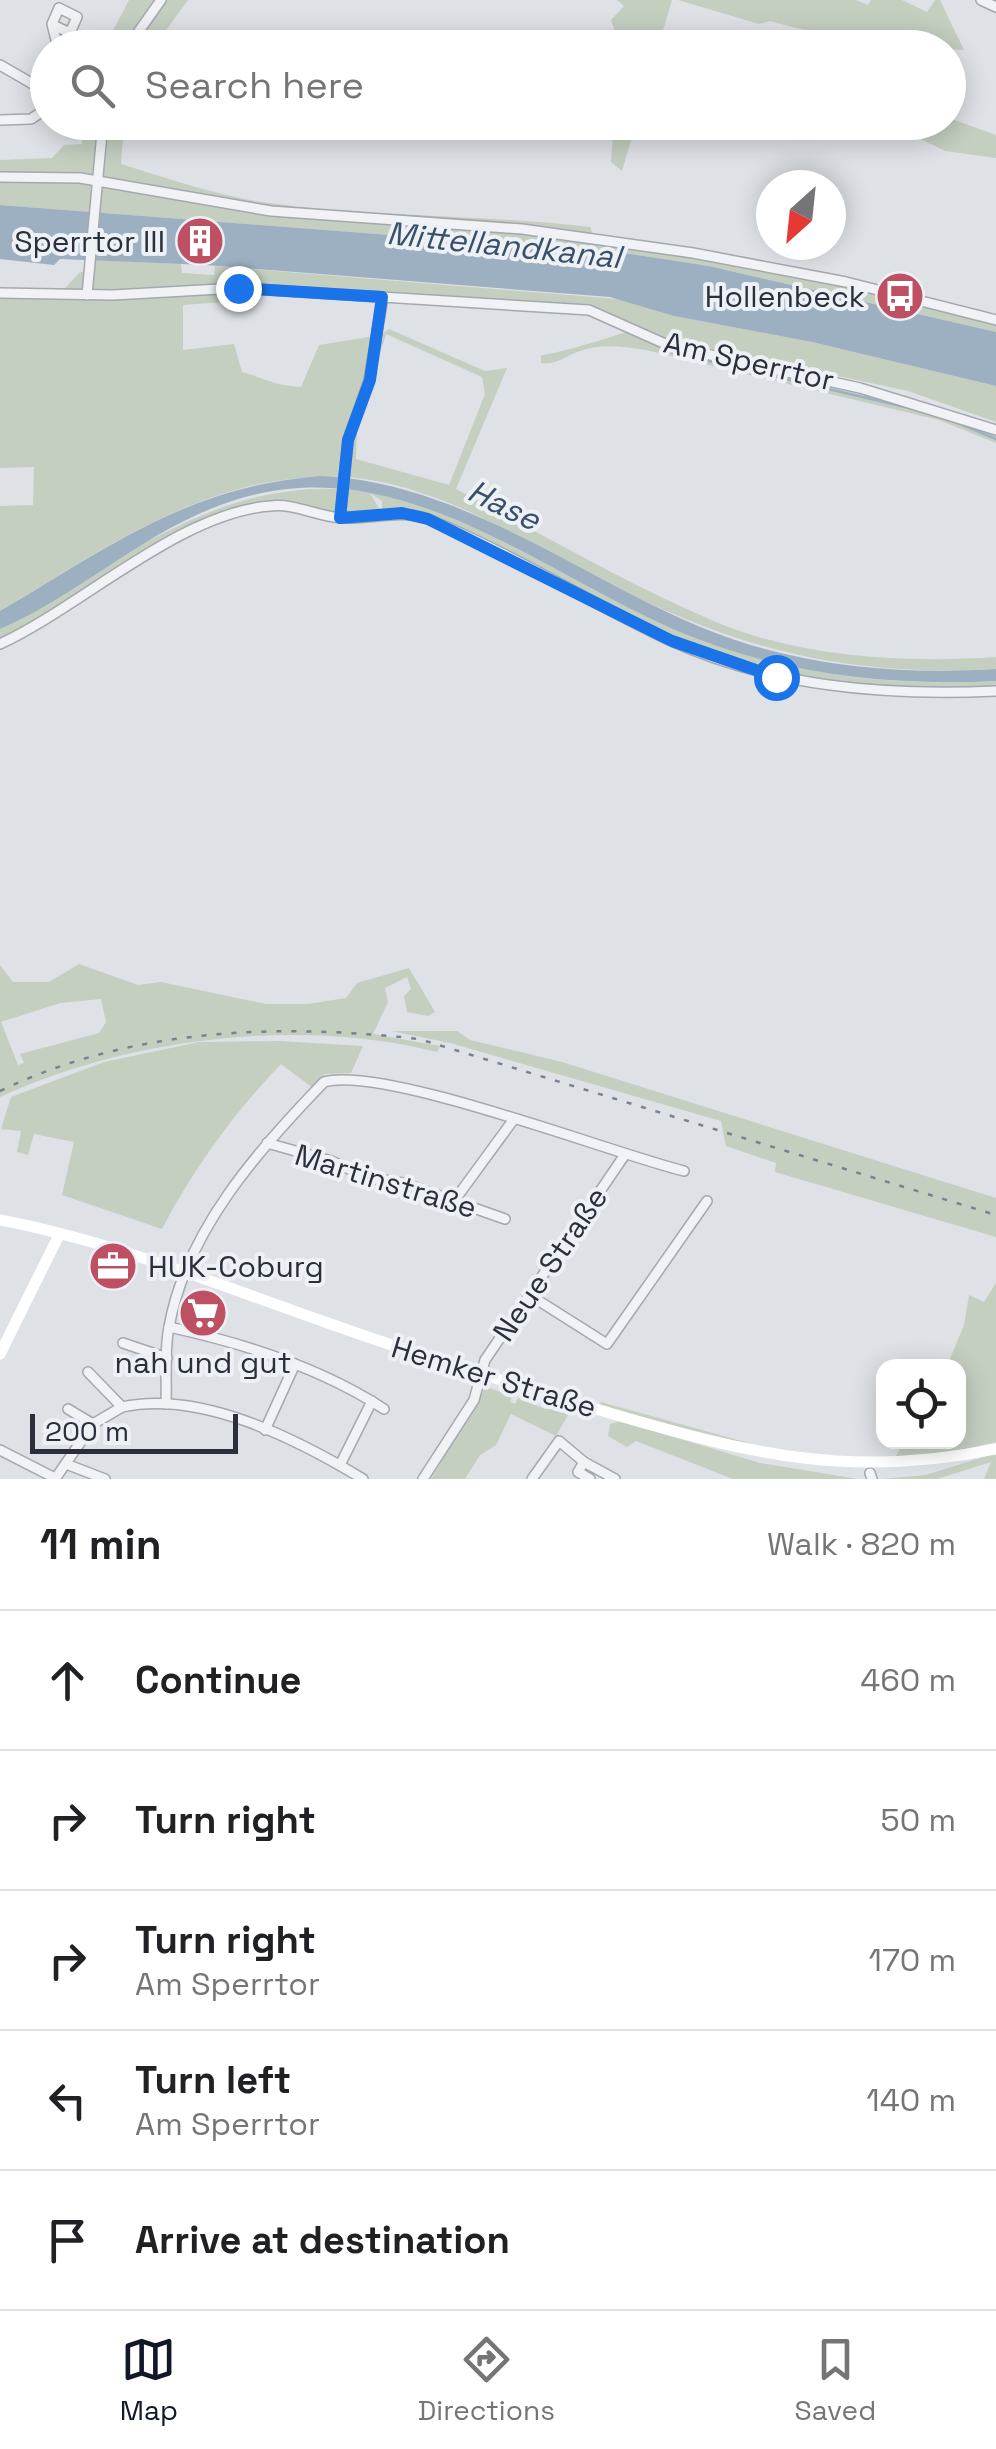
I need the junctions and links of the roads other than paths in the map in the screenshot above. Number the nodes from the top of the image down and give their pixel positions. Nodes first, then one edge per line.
1 (161, 0) edge
2 (982, 0) edge
3 (996, 7) edge
4 (54, 26) dead end
5 (55, 30) edge
6 (140, 30) edge
7 (0, 65) edge
8 (30, 79) edge
9 (30, 119) edge
10 (0, 120) edge
11 (101, 140) edge
12 (0, 177) edge
13 (97, 181) junction
14 (0, 294) edge
15 (87, 295) junction
16 (382, 297) junction
17 (996, 320) edge
18 (996, 430) edge
19 (340, 518) junction
20 (0, 644) edge
21 (996, 691) edge
22 (514, 1119) junction
23 (267, 1144) junction
24 (624, 1156) junction
25 (684, 1171) dead end
26 (454, 1201) junction
27 (707, 1201) dead end
28 (506, 1219) dead end
29 (0, 1220) edge
30 (59, 1235) junction
31 (186, 1273) junction
32 (528, 1294) junction
33 (168, 1328) junction
34 (123, 1343) dead end
35 (0, 1354) edge
36 (168, 1358) junction
37 (295, 1364) junction
38 (88, 1372) dead end
39 (481, 1375) junction
40 (372, 1401) junction
41 (166, 1404) junction
42 (122, 1407) junction
43 (68, 1409) dead end
44 (384, 1410) dead end
45 (94, 1424) junction
46 (265, 1430) junction
47 (996, 1449) edge
48 (0, 1450) edge
49 (584, 1462) junction
50 (66, 1464) junction
51 (340, 1465) junction
52 (871, 1476) edge
53 (612, 1478) edge
54 (55, 1479) edge
55 (105, 1479) edge
56 (363, 1479) edge
57 (423, 1479) edge
58 (532, 1479) edge
59 (590, 1479) edge

1 - 6 street
2 - 3 street
4 - 5 street
7 - 8 street
9 - 10 street
11 - 13 street
12 - 13 street
13 - 15 street
13 - 17 street
14 - 15 street, Am Sperrtor
15 - 16 street, Am Sperrtor
16 - 18 street, Am Sperrtor
16 - 19 street
19 - 20 street
19 - 21 street
22 - 23 street
22 - 24 street
22 - 26 street
23 - 26 street, Martinstraße
23 - 31 street
24 - 25 street
24 - 32 street, Neue Straße
26 - 28 street, Martinstraße
27 - 32 street
29 - 30 main road, Hemker Straße
30 - 31 main road, Hemker Straße
30 - 35 main road
31 - 33 street
31 - 39 main road, Hemker Straße
32 - 39 street, Neue Straße
33 - 36 street
33 - 37 street
34 - 36 street
36 - 41 street
37 - 40 street
37 - 46 street
38 - 42 street
39 - 52 main road, Hemker Straße
39 - 57 street, Neue Straße
40 - 44 street
40 - 51 street
41 - 42 street
41 - 46 street
42 - 45 street
43 - 45 street
45 - 50 street
46 - 51 street
47 - 52 main road, Hemker Straße
48 - 54 street
49 - 53 street
49 - 58 street
49 - 59 street
50 - 54 street
50 - 55 street
51 - 56 street

